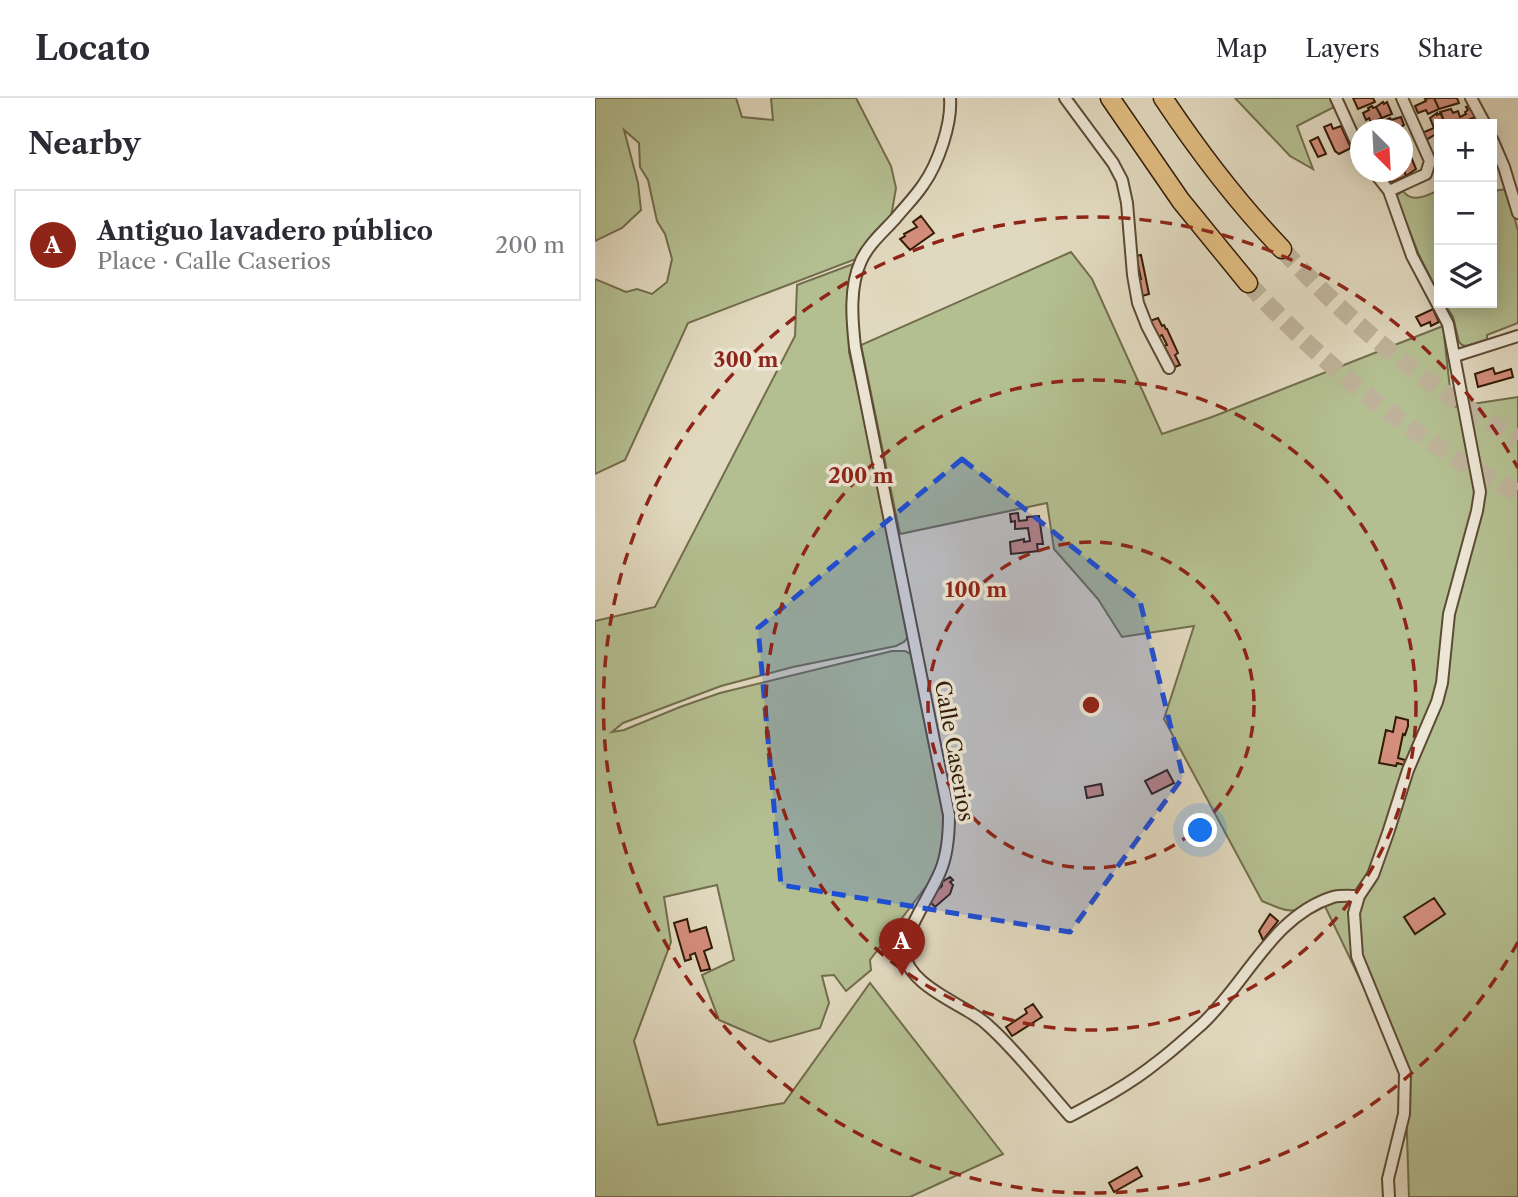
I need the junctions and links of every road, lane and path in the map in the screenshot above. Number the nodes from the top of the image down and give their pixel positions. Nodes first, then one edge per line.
1 (950, 98) edge
2 (1065, 98) edge
3 (1110, 98) edge
4 (1163, 98) edge
5 (1336, 98) edge
6 (1402, 98) edge
7 (1471, 98) edge
8 (1482, 119) edge
9 (1350, 130) edge
10 (1497, 151) edge
11 (1382, 182) edge
12 (1389, 191) junction
13 (1518, 213) edge
14 (1282, 249) tunnel mouth
15 (1248, 284) tunnel mouth
16 (1518, 336) edge
17 (1455, 356) junction
18 (1169, 368) dead end
19 (1359, 896) junction
20 (1389, 1197) edge

1 - 19 street, Calle Caserios
2 - 18 street
3 - 15 highway
4 - 14 highway
5 - 9 street
6 - 12 street
7 - 8 street
10 - 13 street
11 - 12 street
12 - 17 street
16 - 17 street
17 - 19 street
19 - 20 street

